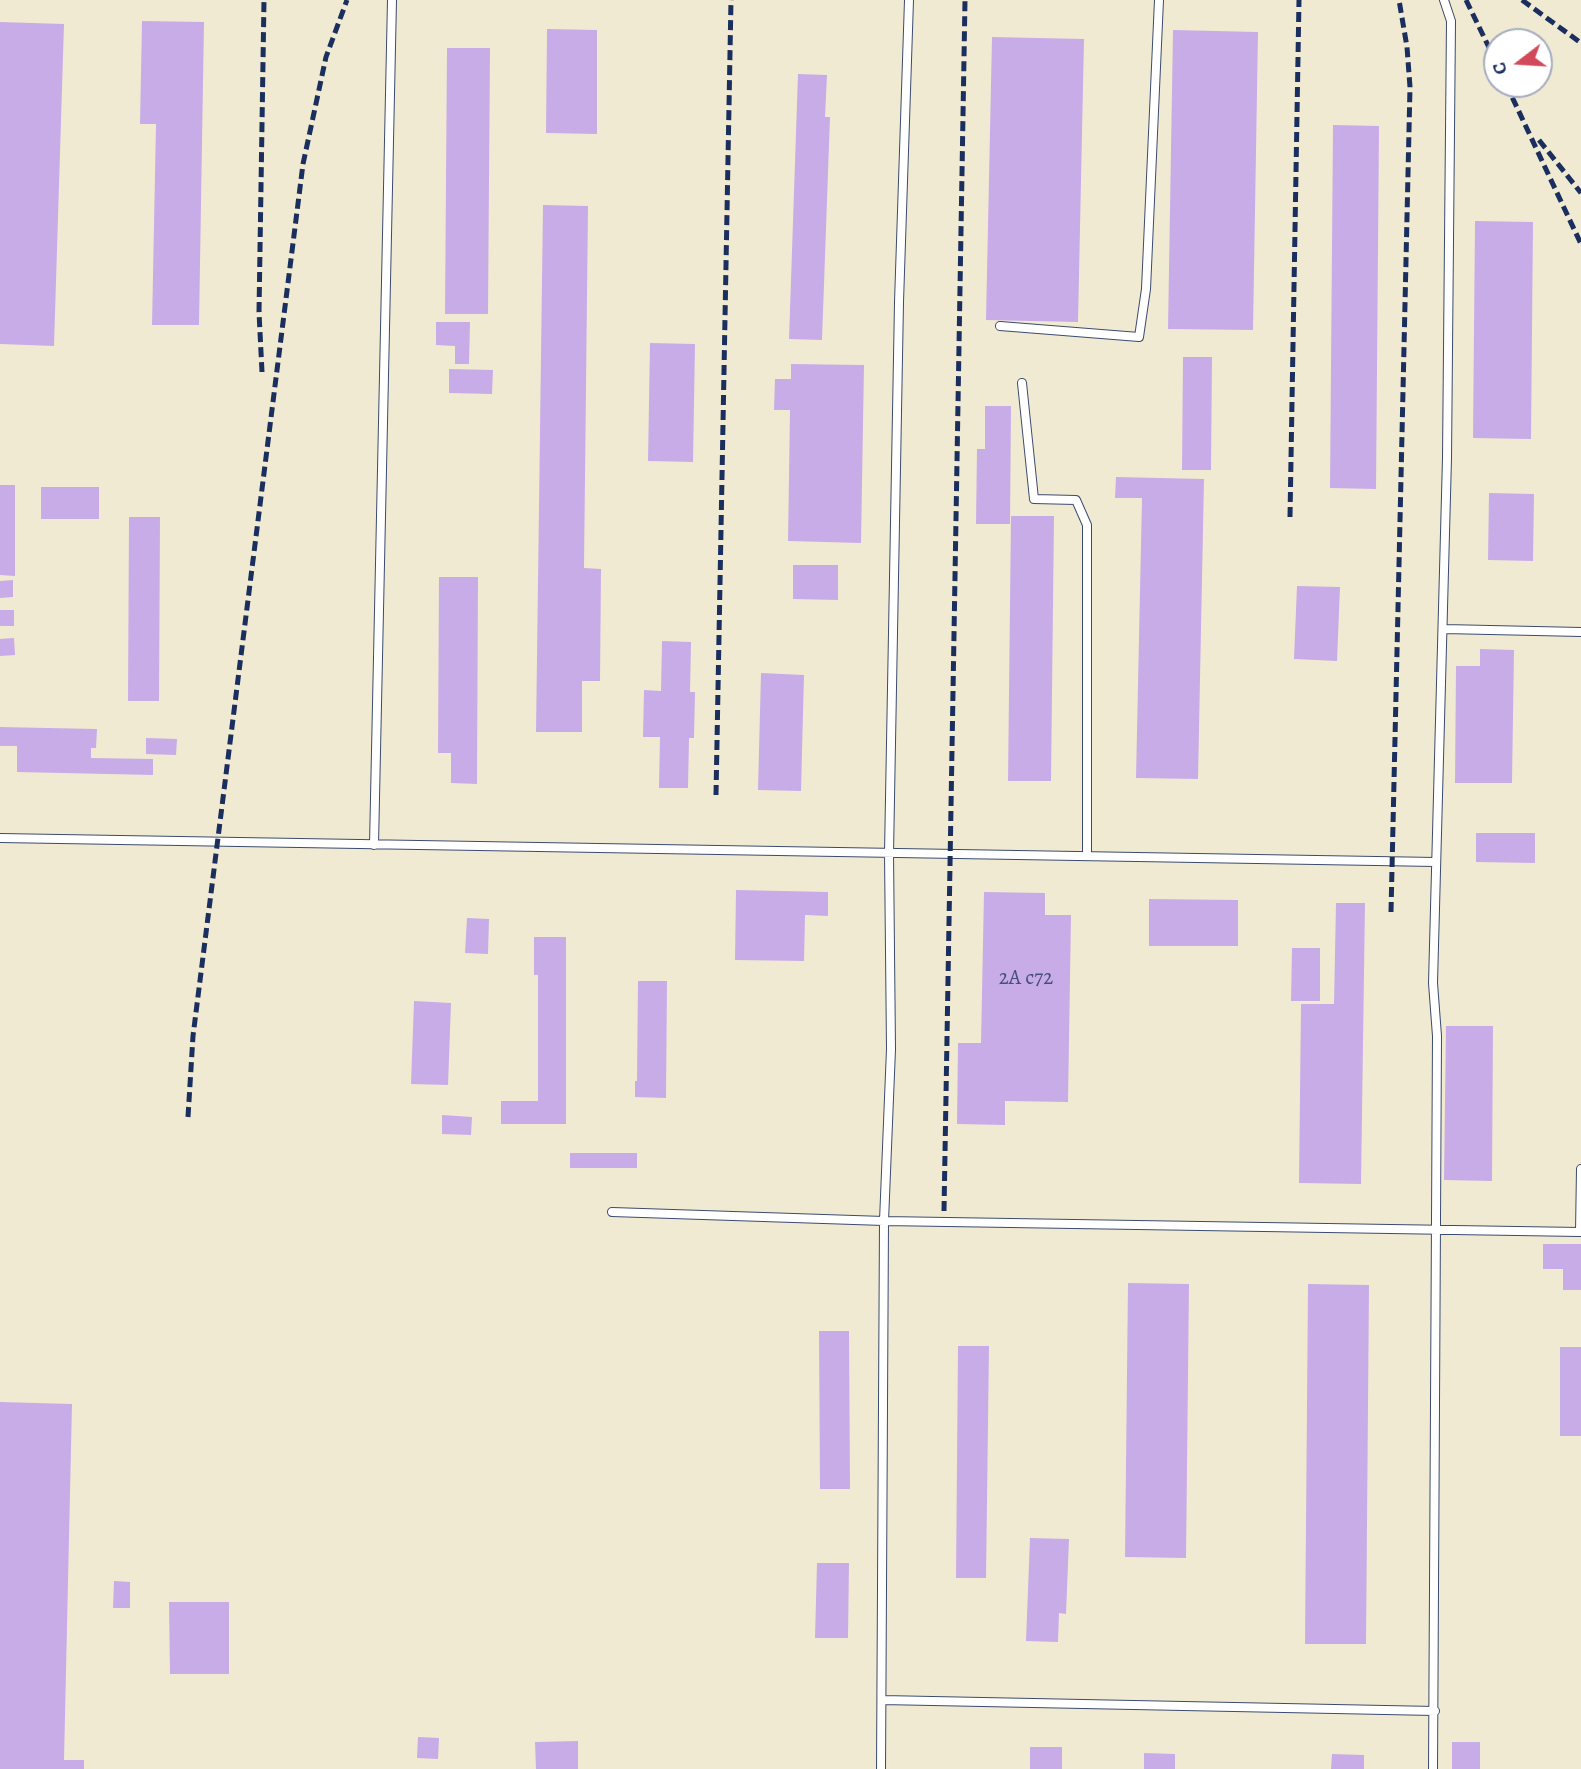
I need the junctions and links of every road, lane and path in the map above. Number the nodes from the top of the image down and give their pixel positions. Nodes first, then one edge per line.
1 (392, 0) edge
2 (909, 0) edge
3 (1159, 0) edge
4 (1444, 0) edge
5 (1000, 326) dead end
6 (1022, 383) dead end
7 (1444, 628) junction
8 (1581, 632) edge
9 (0, 838) edge
10 (374, 845) junction
11 (890, 853) junction
12 (1087, 856) junction
13 (1436, 862) junction
14 (1581, 1168) edge
15 (612, 1212) dead end
16 (884, 1221) junction
17 (1436, 1229) junction
18 (882, 1700) junction
19 (1435, 1711) junction
20 (881, 1769) edge
21 (1433, 1769) edge

1 - 10 lane
2 - 11 lane
3 - 5 lane
4 - 7 lane
6 - 12 lane
7 - 8 lane
7 - 13 lane
9 - 10 lane
10 - 11 lane
11 - 12 lane
11 - 16 lane
12 - 13 lane
13 - 17 lane
14 - 17 lane
15 - 16 lane
16 - 17 lane
16 - 18 lane
17 - 19 lane
18 - 19 lane
18 - 20 lane
19 - 21 lane

